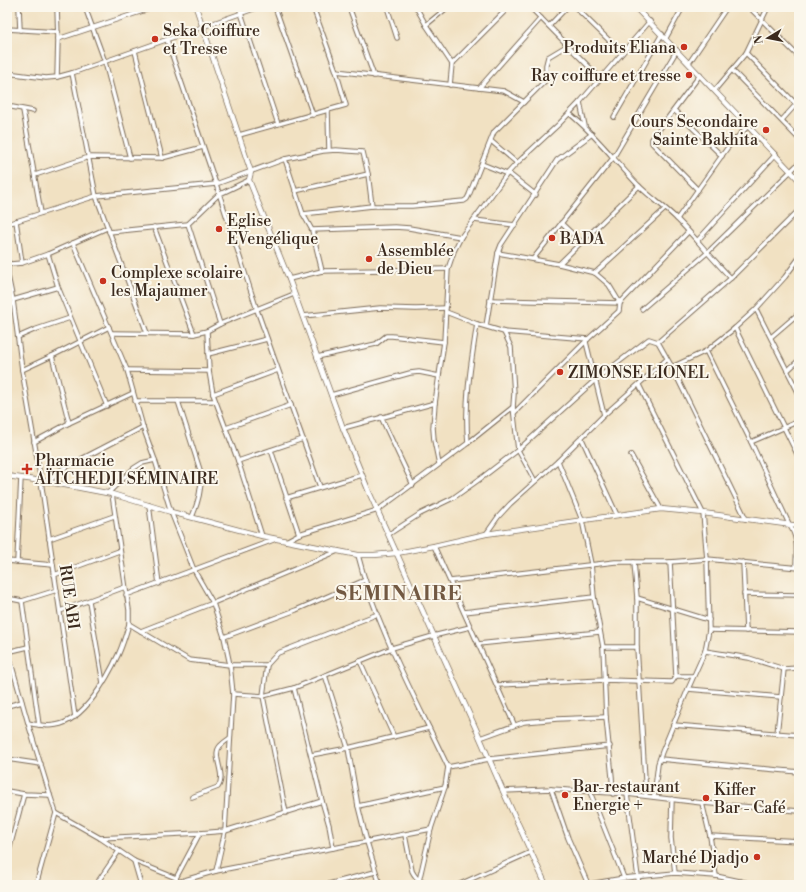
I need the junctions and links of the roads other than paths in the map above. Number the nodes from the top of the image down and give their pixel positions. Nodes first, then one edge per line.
1 (19, 7) edge
2 (57, 7) edge
3 (85, 7) edge
4 (155, 7) edge
5 (196, 7) edge
6 (239, 7) edge
7 (258, 7) edge
8 (275, 7) edge
9 (313, 7) edge
10 (349, 7) edge
11 (387, 7) edge
12 (416, 7) edge
13 (448, 7) edge
14 (509, 7) edge
15 (530, 7) edge
16 (567, 7) edge
17 (575, 7) edge
18 (635, 7) edge
19 (684, 7) edge
20 (727, 7) edge
21 (748, 7) edge
22 (768, 7) edge
23 (241, 13) junction
24 (541, 18) junction
25 (762, 20) junction
26 (650, 21) junction
27 (426, 25) junction
28 (203, 26) junction
29 (549, 26) junction
30 (93, 28) junction
31 (7, 29) edge
32 (20, 30) junction
33 (58, 32) junction
34 (664, 36) junction
35 (397, 38) dead end
36 (58, 39) junction
37 (167, 40) junction
38 (568, 45) junction
39 (677, 50) junction
40 (135, 51) junction
41 (622, 53) junction
42 (746, 53) junction
43 (799, 57) edge
44 (106, 62) junction
45 (689, 63) junction
46 (452, 64) junction
47 (732, 70) junction
48 (336, 71) junction
49 (7, 73) edge
50 (72, 73) junction
51 (700, 75) junction
52 (374, 76) junction
53 (57, 77) junction
54 (601, 79) junction
55 (450, 85) junction
56 (479, 88) junction
57 (715, 90) junction
58 (524, 102) junction
59 (580, 102) junction
60 (798, 102) edge
61 (7, 106) edge
62 (23, 110) junction
63 (33, 111) dead end
64 (328, 111) junction
65 (675, 111) junction
66 (570, 114) junction
67 (313, 115) junction
68 (614, 117) dead end
69 (782, 120) junction
70 (278, 124) junction
71 (585, 126) junction
72 (748, 126) junction
73 (592, 134) junction
74 (239, 135) junction
75 (799, 139) edge
76 (491, 141) junction
77 (203, 147) junction
78 (329, 150) junction
79 (776, 154) junction
80 (722, 156) junction
81 (89, 157) junction
82 (130, 158) junction
83 (162, 158) junction
84 (613, 158) junction
85 (285, 159) junction
86 (517, 163) junction
87 (799, 163) edge
88 (482, 164) junction
89 (792, 171) junction
90 (251, 172) junction
91 (368, 174) junction
92 (507, 174) junction
93 (35, 175) junction
94 (249, 180) junction
95 (799, 180) edge
96 (216, 184) junction
97 (639, 186) junction
98 (295, 190) junction
99 (698, 190) junction
100 (218, 195) junction
101 (536, 195) junction
102 (96, 196) junction
103 (372, 206) junction
104 (665, 208) junction
105 (799, 210) edge
106 (41, 213) junction
107 (303, 214) junction
108 (677, 219) junction
109 (474, 220) junction
110 (16, 221) junction
111 (561, 223) junction
112 (7, 224) edge
113 (188, 224) junction
114 (515, 225) junction
115 (154, 227) junction
116 (107, 228) junction
117 (312, 230) junction
118 (109, 232) junction
119 (688, 232) junction
120 (461, 237) junction
121 (698, 240) junction
122 (581, 242) junction
123 (73, 243) junction
124 (498, 253) junction
125 (707, 253) junction
126 (48, 254) junction
127 (799, 258) edge
128 (533, 259) junction
129 (7, 262) edge
130 (22, 263) junction
131 (559, 264) junction
132 (448, 268) junction
133 (322, 271) junction
134 (595, 273) junction
135 (731, 278) junction
136 (289, 279) junction
137 (58, 287) junction
138 (294, 294) junction
139 (13, 300) junction
140 (490, 300) junction
141 (620, 303) junction
142 (642, 309) dead end
143 (756, 309) junction
144 (257, 310) junction
145 (446, 310) junction
146 (799, 313) edge
147 (302, 316) junction
148 (70, 318) junction
149 (220, 324) junction
150 (477, 324) junction
151 (486, 326) junction
152 (109, 327) junction
153 (735, 328) junction
154 (207, 331) junction
155 (504, 332) junction
156 (112, 333) junction
157 (147, 333) junction
158 (194, 334) junction
159 (18, 337) junction
160 (771, 337) junction
161 (267, 338) junction
162 (587, 341) junction
163 (81, 342) junction
164 (444, 342) junction
165 (658, 342) junction
166 (706, 351) junction
167 (208, 354) junction
168 (52, 356) junction
169 (317, 358) junction
170 (667, 359) junction
171 (799, 360) edge
172 (672, 367) junction
173 (22, 370) junction
174 (127, 370) junction
175 (278, 370) junction
176 (787, 370) junction
177 (209, 371) junction
178 (439, 376) junction
179 (595, 380) junction
180 (639, 384) junction
181 (133, 393) junction
182 (213, 394) junction
183 (799, 394) edge
184 (331, 395) junction
185 (178, 400) junction
186 (215, 400) junction
187 (136, 401) junction
188 (435, 403) junction
189 (291, 405) junction
190 (107, 406) junction
191 (513, 407) junction
192 (514, 413) junction
193 (604, 415) junction
194 (381, 417) junction
195 (799, 421) edge
196 (69, 423) junction
197 (143, 427) junction
198 (784, 427) junction
199 (226, 428) junction
200 (343, 428) junction
201 (581, 437) junction
202 (302, 439) junction
203 (34, 442) junction
204 (751, 442) junction
205 (468, 443) junction
206 (271, 450) junction
207 (518, 450) junction
208 (631, 455) dead end
209 (799, 458) edge
210 (155, 460) junction
211 (238, 461) junction
212 (558, 461) junction
213 (439, 464) junction
214 (362, 475) junction
215 (7, 476) edge
216 (21, 478) junction
217 (41, 481) junction
218 (536, 481) junction
219 (50, 482) junction
220 (413, 485) junction
221 (320, 487) junction
222 (110, 494) junction
223 (286, 498) junction
224 (149, 505) junction
225 (378, 510) junction
226 (661, 510) junction
227 (171, 512) junction
228 (703, 512) junction
229 (617, 515) junction
230 (114, 516) junction
231 (192, 517) junction
232 (746, 519) junction
233 (582, 520) junction
234 (790, 526) junction
235 (799, 526) edge
236 (300, 534) junction
237 (389, 534) junction
238 (486, 534) junction
239 (262, 536) junction
240 (277, 539) junction
241 (49, 540) junction
242 (286, 541) junction
243 (434, 546) junction
244 (119, 551) junction
245 (338, 551) junction
246 (397, 553) junction
247 (358, 555) junction
248 (707, 559) junction
249 (7, 561) edge
250 (17, 562) junction
251 (634, 562) junction
252 (670, 562) junction
253 (743, 562) junction
254 (591, 564) junction
255 (53, 565) junction
256 (798, 568) edge
257 (194, 570) junction
258 (54, 575) junction
259 (365, 580) junction
260 (450, 581) junction
261 (159, 584) junction
262 (125, 587) junction
263 (56, 590) junction
264 (744, 594) junction
265 (799, 594) edge
266 (126, 595) junction
267 (594, 597) junction
268 (7, 598) edge
269 (637, 598) junction
270 (22, 601) junction
271 (89, 601) junction
272 (213, 603) junction
273 (673, 609) junction
274 (60, 611) junction
275 (464, 612) junction
276 (378, 614) junction
277 (709, 620) junction
278 (129, 624) junction
279 (470, 627) junction
280 (709, 630) junction
281 (141, 631) junction
282 (746, 631) junction
283 (600, 632) junction
284 (799, 632) edge
285 (433, 636) junction
286 (224, 637) junction
287 (478, 644) junction
288 (28, 647) junction
289 (603, 647) junction
290 (637, 647) junction
291 (392, 648) junction
292 (705, 651) junction
293 (8, 652) edge
294 (360, 661) junction
295 (230, 665) junction
296 (267, 665) junction
297 (799, 668) edge
298 (784, 669) junction
299 (325, 675) junction
300 (676, 676) junction
301 (693, 676) junction
302 (605, 680) junction
303 (640, 681) junction
304 (103, 684) junction
305 (497, 685) junction
306 (294, 688) junction
307 (688, 689) junction
308 (233, 694) junction
309 (264, 696) junction
310 (781, 697) junction
311 (22, 702) junction
312 (7, 706) edge
313 (75, 717) junction
314 (606, 717) junction
315 (28, 723) junction
316 (514, 724) junction
317 (39, 725) junction
318 (673, 725) junction
319 (429, 728) junction
320 (777, 734) junction
321 (799, 736) edge
322 (394, 737) junction
323 (230, 738) junction
324 (480, 738) junction
325 (610, 746) junction
326 (348, 748) junction
327 (311, 755) junction
328 (489, 758) junction
329 (7, 759) edge
330 (660, 759) junction
331 (41, 764) junction
332 (448, 767) junction
333 (799, 772) edge
334 (445, 787) junction
335 (550, 789) junction
336 (7, 791) edge
337 (503, 791) junction
338 (590, 792) junction
339 (24, 794) junction
340 (613, 794) junction
341 (627, 794) junction
342 (50, 796) junction
343 (646, 796) junction
344 (192, 797) dead end
345 (654, 798) junction
346 (672, 799) junction
347 (322, 801) junction
348 (702, 803) junction
349 (358, 806) junction
350 (799, 811) edge
351 (56, 813) junction
352 (286, 813) junction
353 (431, 829) junction
354 (225, 831) junction
355 (200, 833) junction
356 (405, 835) junction
357 (710, 836) junction
358 (100, 838) junction
359 (799, 841) edge
360 (366, 842) junction
361 (333, 848) junction
362 (119, 850) junction
363 (531, 852) junction
364 (7, 858) edge
365 (134, 861) junction
366 (216, 871) junction
367 (375, 872) junction
368 (675, 873) junction
369 (716, 876) junction
370 (638, 877) junction
371 (624, 878) junction
372 (419, 881) junction
373 (741, 881) junction
374 (177, 882) edge
375 (426, 884) edge
376 (36, 885) edge
377 (100, 885) edge
378 (141, 885) edge
379 (328, 885) edge
380 (380, 885) edge
381 (433, 885) edge
382 (461, 885) edge
383 (546, 885) edge
384 (586, 885) edge
385 (639, 885) edge
386 (733, 885) edge
387 (758, 885) edge

1 - 32 street
2 - 33 street
3 - 30 street
4 - 30 street
5 - 28 main road
6 - 23 street
7 - 23 street
8 - 67 street
9 - 48 street
10 - 52 street
11 - 35 street
12 - 27 street
13 - 27 street
14 - 46 street
15 - 24 street
16 - 29 street
17 - 41 street
18 - 26 main road
19 - 34 street
20 - 45 street
21 - 25 street
22 - 25 street
23 - 28 street
23 - 70 street
24 - 29 street
24 - 56 street
25 - 42 street
25 - 43 street
26 - 34 main road
26 - 41 street
27 - 46 street
28 - 37 street
28 - 74 main road
29 - 38 street
30 - 36 street
30 - 44 street
31 - 32 street
32 - 33 street
33 - 36 street
34 - 39 main road
34 - 68 street
36 - 53 street
37 - 40 street
37 - 77 street
38 - 54 street
38 - 58 street
39 - 45 main road
39 - 84 street
40 - 44 street
40 - 83 street
41 - 54 street
42 - 47 street
42 - 60 street
44 - 50 street
44 - 82 street
45 - 51 main road
46 - 55 street
47 - 57 street
47 - 69 street
48 - 52 street
48 - 64 street
49 - 53 street
50 - 53 street
50 - 81 street
51 - 57 main road
51 - 65 street
52 - 55 street
54 - 59 street
55 - 56 street
56 - 58 street
57 - 72 main road
58 - 76 street
59 - 66 street
59 - 71 street
60 - 69 street
61 - 62 street
62 - 63 street
62 - 93 street
64 - 67 street
64 - 78 street
65 - 80 street
65 - 99 street
66 - 71 street
66 - 86 street
67 - 70 street
69 - 75 street
70 - 74 street
71 - 73 street
72 - 79 main road
72 - 80 street
73 - 84 street
73 - 101 street
74 - 90 main road
76 - 86 street
76 - 88 street
77 - 83 street
77 - 96 street
78 - 85 street
78 - 91 street
79 - 89 main road
79 - 121 street
80 - 99 street
81 - 82 street
81 - 93 street
81 - 102 street
82 - 83 street
84 - 97 street
84 - 111 street
85 - 90 street
85 - 98 street
86 - 92 street
87 - 89 street
88 - 92 street
88 - 103 street
89 - 95 main road
89 - 125 street
90 - 94 main road
90 - 96 street
91 - 98 street
91 - 103 street
92 - 101 street
92 - 109 street
93 - 106 street
94 - 100 street
94 - 136 main road
96 - 100 street
96 - 102 street
97 - 104 street
97 - 122 street
98 - 107 street
99 - 108 street
100 - 113 street
100 - 144 street
101 - 114 street
102 - 106 street
102 - 116 street
103 - 107 street
104 - 108 street
104 - 134 street
105 - 135 street
106 - 110 street
107 - 117 street
108 - 119 street
109 - 114 street
109 - 120 street
110 - 112 street
110 - 130 street
111 - 122 street
111 - 128 street
113 - 115 street
113 - 149 street
114 - 124 street
115 - 118 street
115 - 158 street
116 - 118 street
116 - 123 street
117 - 120 street
117 - 133 street
118 - 157 street
119 - 121 street
119 - 141 street
120 - 132 street
121 - 125 street
122 - 131 street
123 - 126 street
123 - 152 street
124 - 128 street
124 - 140 street
125 - 135 street
125 - 142 street
126 - 130 street
126 - 137 street
127 - 143 street
128 - 131 street
129 - 130 street
129 - 139 street, RUE ABI
131 - 134 street
132 - 133 street
132 - 145 street
133 - 136 street
134 - 141 street
135 - 165 street
136 - 138 main road
137 - 139 street
137 - 148 street
138 - 144 street
138 - 147 main road
139 - 159 street, RUE ABI
140 - 141 street
140 - 151 street
141 - 162 street
143 - 153 street
143 - 160 street
144 - 149 street
144 - 161 street
145 - 147 street
145 - 150 street
145 - 164 street
146 - 160 street
147 - 169 main road
148 - 159 street
148 - 163 street
149 - 154 street
150 - 151 street
150 - 205 street
151 - 155 street
152 - 156 street
152 - 163 street
153 - 166 street
153 - 198 street
154 - 158 street
154 - 167 street
155 - 162 street
155 - 191 street
156 - 157 street
156 - 174 street
157 - 158 street
159 - 173 street, RUE ABI
160 - 176 street
161 - 167 street
161 - 175 street
162 - 179 street
162 - 192 street
163 - 168 street
163 - 190 street
164 - 169 street
164 - 178 street
165 - 170 street
165 - 179 street
166 - 172 street
166 - 204 street
167 - 177 street
168 - 173 street
168 - 196 street
169 - 184 main road
170 - 172 street
170 - 180 street
171 - 176 street
172 - 232 street
173 - 203 street, RUE ABI
174 - 177 street
174 - 181 street
175 - 182 street
175 - 189 street
176 - 183 street
177 - 182 street
178 - 184 street
178 - 188 street
179 - 193 street
179 - 207 street
180 - 193 street
180 - 228 street
181 - 187 street
181 - 190 street
182 - 186 street
184 - 200 main road
185 - 186 street
185 - 187 street
185 - 231 street
186 - 199 street
187 - 197 street
188 - 194 street
188 - 213 street
189 - 199 street
189 - 202 street
190 - 196 street
191 - 192 street
191 - 205 street
192 - 207 street
193 - 201 street
194 - 200 street
194 - 220 street
195 - 198 street
196 - 203 street
197 - 210 street
197 - 219 street
198 - 204 street
198 - 209 street
199 - 211 street
200 - 214 main road
201 - 212 street
201 - 229 street
202 - 206 street
202 - 221 street
203 - 217 street, RUE ABI
204 - 234 street
205 - 213 street
206 - 211 street
206 - 223 street
207 - 218 street
207 - 237 street
208 - 226 street
210 - 222 street
210 - 227 street
211 - 239 street
212 - 218 street
212 - 233 street
213 - 220 street
214 - 221 street
214 - 225 main road
215 - 216 main road
216 - 217 main road
216 - 250 street
217 - 219 main road
217 - 241 street, RUE ABI
218 - 238 street
219 - 222 main road
220 - 225 street
221 - 223 street
222 - 224 main road
222 - 230 street
223 - 236 street
224 - 227 main road
224 - 261 street
225 - 236 street
225 - 237 main road
226 - 228 main road
226 - 229 main road
227 - 231 main road
227 - 257 street
228 - 232 main road
228 - 248 street
229 - 233 main road
230 - 241 street
230 - 244 street
231 - 239 main road
232 - 234 main road
233 - 238 main road
233 - 254 street
234 - 235 main road
234 - 256 street
236 - 242 street
237 - 246 main road
238 - 243 main road
239 - 240 main road
240 - 242 main road
240 - 257 street
241 - 255 street, RUE ABI
242 - 245 main road
243 - 246 main road
243 - 260 street
244 - 258 street
244 - 262 street
245 - 247 main road
245 - 272 street
246 - 247 main road
246 - 285 main road
247 - 259 street
248 - 252 street
248 - 253 street
248 - 277 street
249 - 250 street
250 - 255 street
251 - 252 street
251 - 254 street
251 - 269 street
252 - 273 street
253 - 256 street
253 - 264 street
254 - 260 street
254 - 267 street
255 - 258 street, RUE ABI
257 - 261 street
257 - 272 street
258 - 263 street, RUE ABI
259 - 276 street
259 - 286 street
260 - 275 street
261 - 266 street
262 - 266 street
262 - 271 street
263 - 270 street
263 - 274 street, RUE ABI
264 - 265 street
264 - 282 street
266 - 278 street
267 - 275 street
267 - 283 street
268 - 270 street
269 - 273 street
269 - 290 street
270 - 288 street
271 - 274 street
271 - 304 street
272 - 281 street
272 - 286 street
273 - 277 street
273 - 300 street
274 - 313 street, RUE ABI
275 - 279 street
276 - 291 street
276 - 296 street
277 - 280 street
278 - 281 street
278 - 304 street
279 - 285 street
279 - 287 street
280 - 282 street
280 - 292 street
281 - 295 street
282 - 284 street
283 - 287 street
283 - 289 street
285 - 291 street
285 - 324 main road
286 - 295 street
287 - 305 street
288 - 293 street
288 - 317 street
289 - 290 street
289 - 302 street
290 - 303 street
291 - 294 street
291 - 319 street
292 - 298 street
292 - 301 street
293 - 311 street
294 - 299 street
294 - 322 street
295 - 296 street
295 - 308 street
296 - 309 street
297 - 298 street
298 - 310 street
299 - 306 street
299 - 326 street
300 - 301 street
300 - 303 street
301 - 307 street
302 - 303 street
302 - 305 street
302 - 314 street
303 - 343 street
304 - 313 street
305 - 316 street
306 - 309 street
306 - 327 street
307 - 310 street
307 - 318 street
308 - 309 street
308 - 323 street
309 - 352 street
310 - 320 street
311 - 312 street
311 - 315 street
313 - 317 street
314 - 316 street
314 - 325 street
315 - 317 street
315 - 331 street
316 - 324 street
318 - 320 street
318 - 330 street
319 - 322 street
319 - 332 street
320 - 321 street
322 - 326 street
323 - 344 street
323 - 354 street
324 - 328 main road
325 - 328 street
325 - 340 street
326 - 327 street
326 - 349 street
327 - 347 street
328 - 332 street
328 - 337 main road
329 - 331 street
330 - 333 street
330 - 345 street
331 - 342 street
332 - 334 street
334 - 349 street
334 - 353 street
335 - 337 street
335 - 338 street
335 - 384 street
336 - 339 street
337 - 363 main road
338 - 340 street
338 - 371 street
339 - 342 street
339 - 364 street
340 - 341 street
341 - 343 street
341 - 370 street
342 - 351 street
343 - 345 street
345 - 346 street
346 - 348 street
346 - 368 street
347 - 352 street
347 - 361 street
348 - 350 street
348 - 357 street
349 - 360 street
351 - 358 street
351 - 376 street
352 - 354 street
353 - 356 street
353 - 372 street
354 - 355 street
354 - 366 street
355 - 358 street
355 - 374 street
356 - 360 street
356 - 372 street
357 - 359 street
357 - 369 street
358 - 362 street
360 - 361 street
360 - 367 street
361 - 366 street
362 - 365 street
362 - 377 street
363 - 382 street
363 - 383 main road
365 - 374 street
365 - 378 street
366 - 374 street
367 - 379 street
367 - 380 street
368 - 369 street
368 - 370 street
369 - 373 street
370 - 371 street
370 - 385 street
371 - 384 street
372 - 375 street
373 - 386 street
373 - 387 street
375 - 381 street

